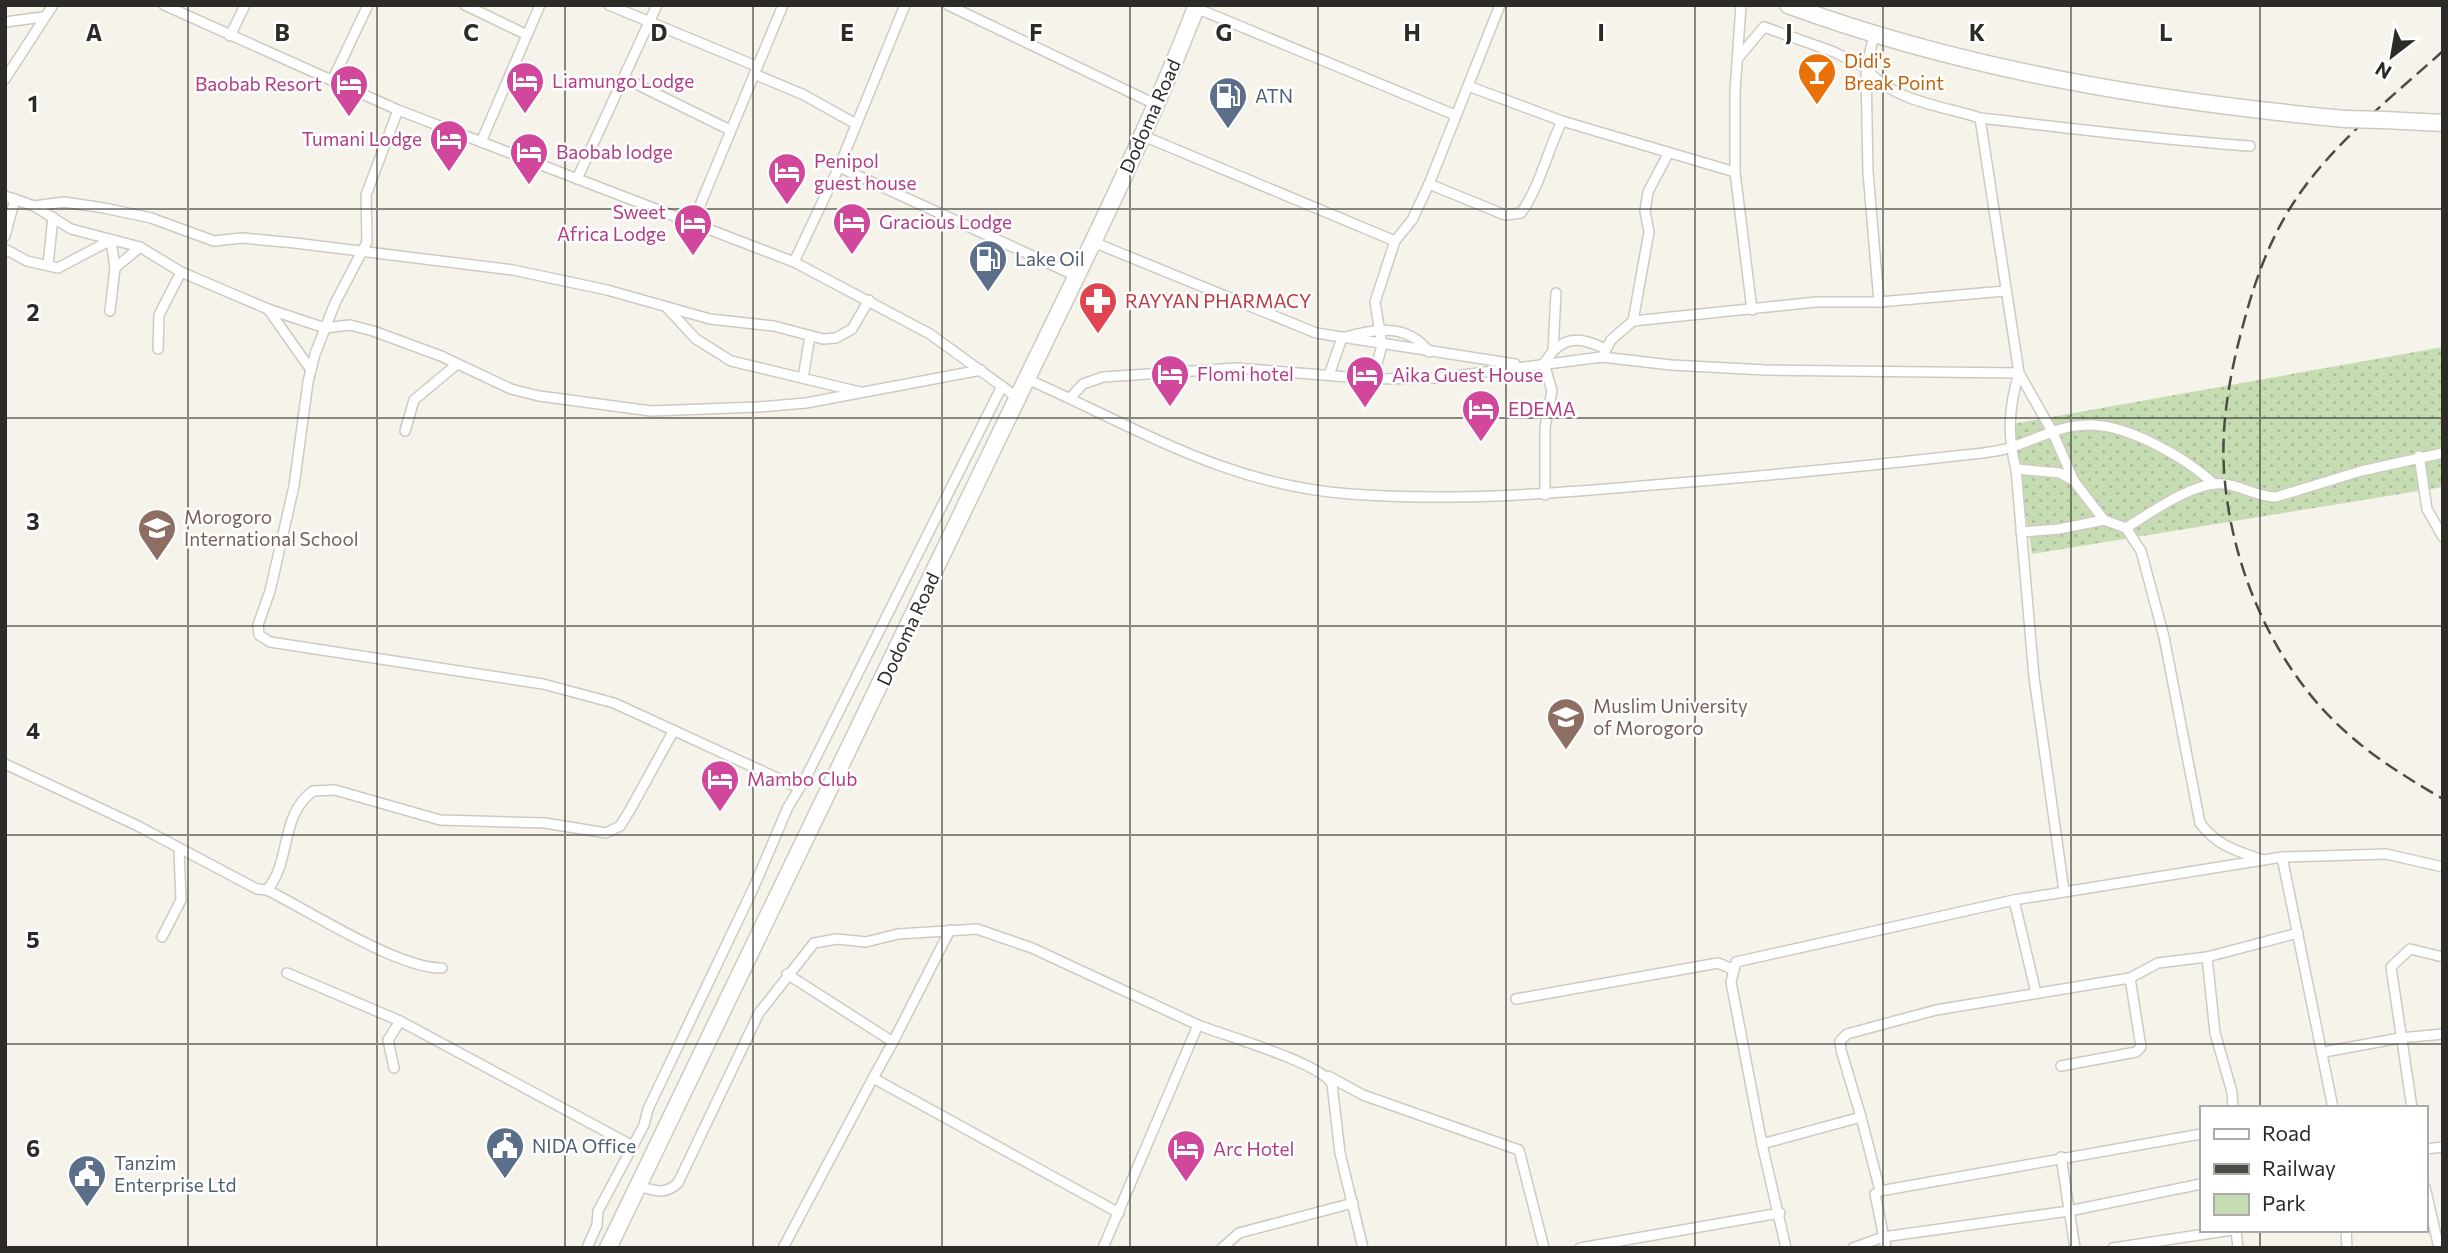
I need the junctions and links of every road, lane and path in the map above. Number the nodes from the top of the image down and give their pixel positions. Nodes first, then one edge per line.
1 (53, 5) edge
2 (164, 5) edge
3 (245, 5) edge
4 (368, 5) edge
5 (465, 5) edge
6 (540, 5) edge
7 (609, 5) edge
8 (657, 5) edge
9 (783, 5) edge
10 (905, 5) edge
11 (948, 5) edge
12 (1500, 5) edge
13 (1741, 5) edge
14 (1788, 5) edge
15 (1197, 7) edge
16 (43, 17) junction
17 (5, 22) edge
18 (648, 22) junction
19 (525, 34) junction
20 (1874, 35) junction
21 (230, 36) junction
22 (1738, 58) junction
23 (1866, 68) junction
24 (755, 70) junction
25 (624, 78) junction
26 (5, 79) edge
27 (332, 80) junction
28 (1468, 86) junction
29 (1157, 105) junction
30 (398, 110) junction
31 (1455, 116) junction
32 (1980, 118) junction
33 (1562, 121) junction
34 (2443, 123) edge
35 (856, 124) junction
36 (730, 130) junction
37 (1142, 135) junction
38 (481, 142) junction
39 (2250, 146) dead end
40 (1668, 154) junction
41 (839, 167) junction
42 (1735, 173) junction
43 (577, 179) junction
44 (1429, 184) junction
45 (5, 195) edge
46 (15, 199) junction
47 (34, 206) junction
48 (53, 217) junction
49 (693, 222) junction
50 (5, 236) edge
51 (111, 240) junction
52 (1395, 241) junction
53 (1093, 242) junction
54 (140, 247) junction
55 (5, 249) edge
56 (363, 250) junction
57 (794, 262) junction
58 (48, 265) junction
59 (115, 268) junction
60 (181, 272) junction
61 (1076, 276) junction
62 (2005, 290) junction
63 (1556, 293) dead end
64 (869, 300) junction
65 (1879, 302) junction
66 (664, 305) junction
67 (268, 309) junction
68 (110, 310) dead end
69 (1752, 310) junction
70 (1633, 321) junction
71 (325, 328) junction
72 (1379, 328) junction
73 (810, 336) junction
74 (1342, 338) junction
75 (1382, 345) junction
76 (158, 349) dead end
77 (1553, 351) junction
78 (1429, 352) junction
79 (1604, 353) junction
80 (1544, 363) junction
81 (456, 365) junction
82 (1527, 365) junction
83 (311, 370) junction
84 (981, 370) junction
85 (2019, 373) junction
86 (1329, 375) junction
87 (803, 378) junction
88 (1027, 379) junction
89 (1373, 379) junction
90 (1002, 386) junction
91 (865, 393) junction
92 (1018, 398) junction
93 (1070, 398) junction
94 (405, 431) dead end
95 (2052, 431) junction
96 (2010, 447) junction
97 (2443, 453) edge
98 (2418, 456) junction
99 (2016, 469) junction
100 (2074, 481) junction
101 (2213, 483) junction
102 (1545, 495) junction
103 (2104, 520) junction
104 (2126, 528) junction
105 (2021, 532) junction
106 (2443, 537) edge
107 (674, 730) junction
108 (5, 764) edge
109 (799, 788) junction
110 (179, 849) junction
111 (2282, 857) junction
112 (2265, 860) junction
113 (2443, 867) edge
114 (267, 890) junction
115 (2064, 891) junction
116 (2014, 901) junction
117 (950, 930) junction
118 (2298, 933) junction
119 (162, 937) dead end
120 (2207, 957) junction
121 (2443, 957) edge
122 (442, 968) dead end
123 (1732, 969) junction
124 (287, 973) dead end
125 (787, 974) junction
126 (2130, 978) junction
127 (2036, 993) junction
128 (1516, 999) dead end
129 (400, 1021) junction
130 (1198, 1025) junction
131 (2443, 1034) edge
132 (2400, 1038) junction
133 (893, 1042) junction
134 (2324, 1052) junction
135 (2061, 1066) dead end
136 (394, 1068) dead end
137 (1328, 1076) junction
138 (873, 1078) junction
139 (2233, 1106) edge
140 (2333, 1106) edge
141 (2412, 1106) edge
142 (1861, 1117) junction
143 (2200, 1134) edge
144 (1762, 1144) junction
145 (633, 1146) junction
146 (2061, 1157) junction
147 (2200, 1184) edge
148 (639, 1185) junction
149 (1880, 1191) junction
150 (2427, 1196) edge
151 (1353, 1203) junction
152 (2069, 1212) junction
153 (1119, 1213) junction
154 (1780, 1213) junction
155 (2222, 1232) edge
156 (1883, 1237) junction
157 (2142, 1245) edge
158 (587, 1248) edge
159 (608, 1248) edge
160 (783, 1248) edge
161 (1103, 1248) edge
162 (1222, 1248) edge
163 (1363, 1248) edge
164 (1544, 1248) edge
165 (1580, 1248) edge
166 (1786, 1248) edge
167 (1853, 1248) edge
168 (1886, 1248) edge
169 (2075, 1248) edge
170 (2113, 1248) edge
171 (2439, 1248) edge

1 - 16 street
2 - 21 street
3 - 21 street
4 - 27 street
5 - 19 street
6 - 19 street
7 - 18 street
8 - 18 street
9 - 24 street
10 - 35 street
11 - 29 street
12 - 28 street
13 - 22 street
14 - 20 highway
15 - 29 highway, Dodoma Road
15 - 31 street
16 - 17 street
16 - 26 street
18 - 24 street
18 - 25 street
19 - 38 street
20 - 23 street
20 - 34 highway, bridge
21 - 27 street
22 - 23 street
22 - 42 street
23 - 32 street
23 - 65 street
24 - 35 street
24 - 36 street
25 - 36 street
25 - 43 street
27 - 30 street
28 - 31 street
28 - 33 street
29 - 37 highway, Dodoma Road
30 - 38 street
30 - 56 street
31 - 44 street
32 - 39 street
32 - 62 street
33 - 40 street
33 - 44 street
35 - 41 street
36 - 49 street
37 - 52 street
37 - 53 highway, Dodoma Road
38 - 43 street
40 - 42 street
40 - 70 street
41 - 57 street
41 - 61 street
42 - 69 street
43 - 49 street
44 - 52 street
45 - 46 street
46 - 47 street
46 - 50 street
47 - 48 street
47 - 56 street
48 - 51 street
48 - 58 street
49 - 57 street
51 - 54 street
51 - 58 street
51 - 59 street
52 - 72 street
53 - 61 highway, Dodoma Road
53 - 74 street
54 - 59 street
54 - 60 street
55 - 58 street
56 - 66 street
56 - 71 street
57 - 64 street
59 - 68 street
60 - 67 street
60 - 76 street
61 - 88 highway, Dodoma Road
62 - 65 street
62 - 85 street
63 - 77 street
64 - 73 street
64 - 84 street
65 - 69 street
66 - 73 street
66 - 87 street
67 - 71 street
67 - 83 street
69 - 70 street
70 - 79 street
71 - 81 street
71 - 83 street
72 - 74 street
72 - 75 street
72 - 78 street
73 - 87 street
74 - 75 street
74 - 86 street
75 - 78 street
75 - 89 street
77 - 79 street
77 - 80 street
78 - 82 street
79 - 80 street
79 - 85 street
80 - 82 street
80 - 102 street
81 - 91 street
81 - 94 street
82 - 89 street
83 - 107 street
84 - 90 street
84 - 91 street
85 - 95 street
85 - 96 street
86 - 89 street
86 - 93 street
87 - 91 street
88 - 92 highway, Dodoma Road
88 - 93 street
90 - 92 street
90 - 109 street
92 - 148 highway, Dodoma Road
93 - 102 street
95 - 96 street
95 - 100 street
95 - 101 street
96 - 99 street
96 - 102 street
97 - 98 street
98 - 101 street
98 - 106 street
99 - 100 street
99 - 105 street
100 - 103 street
101 - 104 street
103 - 104 street
103 - 105 street
104 - 112 street
105 - 115 street
107 - 109 street
107 - 114 street
108 - 110 street
109 - 145 street
110 - 114 street
110 - 119 street
111 - 112 street
111 - 113 street
111 - 118 street
112 - 115 street
114 - 122 street
115 - 116 street
116 - 123 street
116 - 127 street
117 - 125 street
117 - 130 street
117 - 133 street
118 - 120 street
118 - 134 street
120 - 126 street
120 - 139 street
121 - 132 street
123 - 128 street
123 - 144 street
124 - 129 street
125 - 133 street
125 - 148 street
126 - 127 street
126 - 135 street
127 - 142 street
129 - 136 street
129 - 145 street
130 - 137 street
130 - 153 street
131 - 132 street
132 - 134 street
132 - 141 street
133 - 138 street
134 - 140 street
137 - 151 street
137 - 164 street
138 - 153 street
138 - 160 street
142 - 144 street
142 - 149 street
143 - 146 street
144 - 154 street
145 - 158 street
146 - 149 street
146 - 152 street
147 - 152 street
148 - 159 highway, Dodoma Road
149 - 156 street
150 - 171 street
151 - 162 street
151 - 163 street
152 - 156 street
152 - 169 street
153 - 161 street
154 - 165 street
154 - 166 street
155 - 157 street
156 - 167 street
156 - 168 street
157 - 170 street

